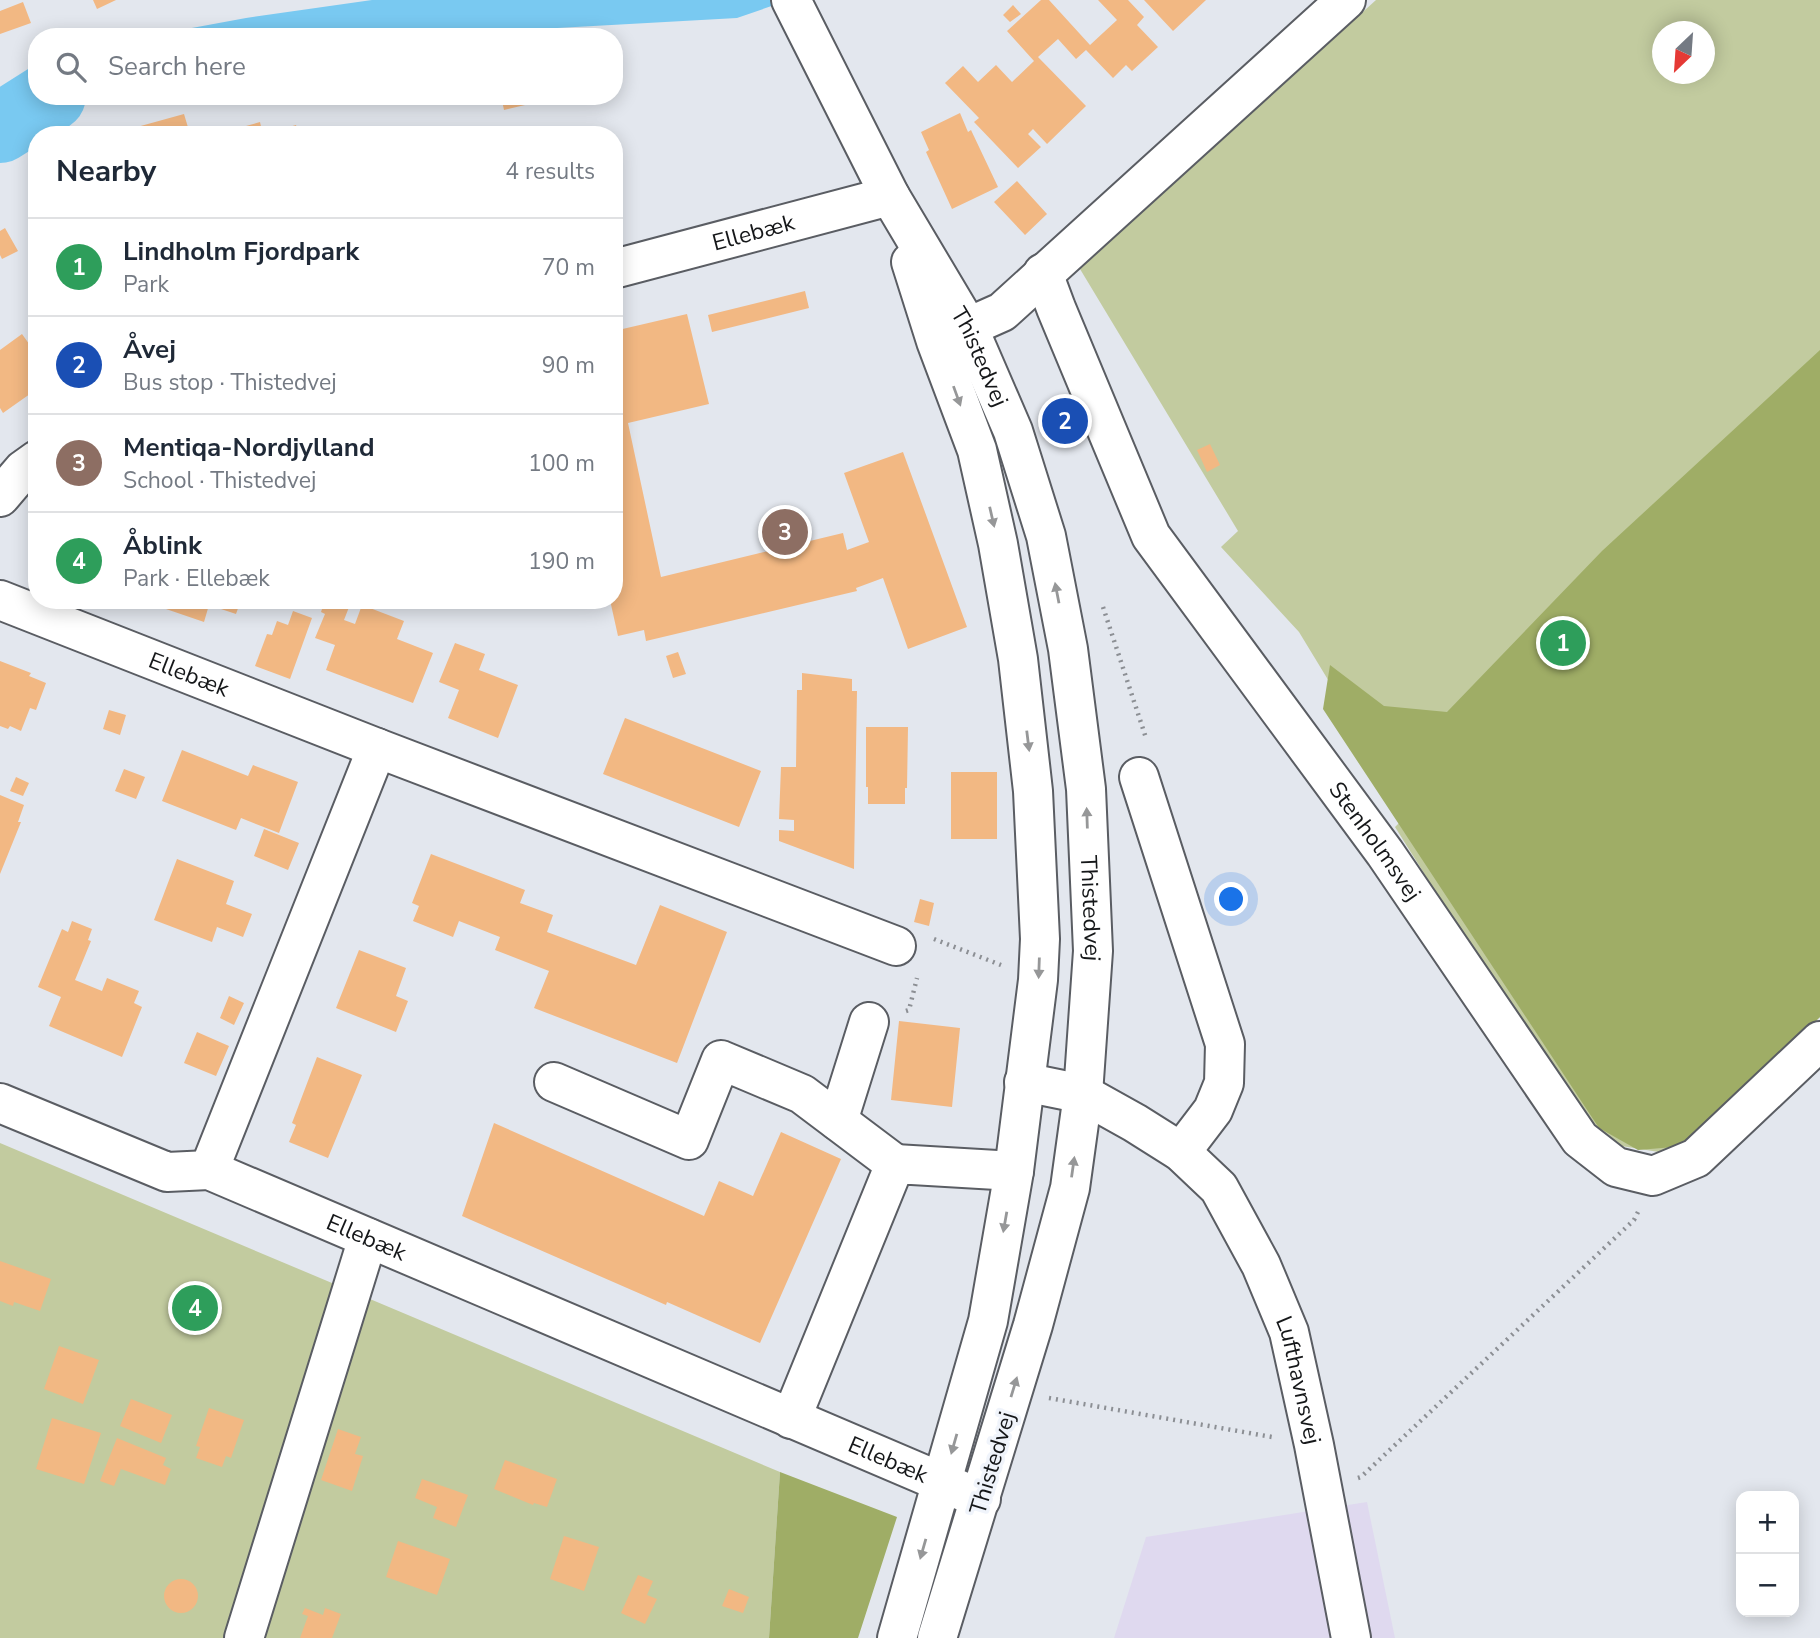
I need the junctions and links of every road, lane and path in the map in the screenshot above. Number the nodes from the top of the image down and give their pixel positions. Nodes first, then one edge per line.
1 (792, 0) edge
2 (1346, 0) edge
3 (890, 196) junction
4 (623, 267) edge
5 (1043, 273) junction
6 (952, 334) junction
7 (28, 466) edge
8 (0, 497) edge
9 (0, 600) edge
10 (377, 748) junction
11 (1139, 777) dead end
12 (907, 960) junction
13 (1038, 980) junction
14 (869, 1023) joint
15 (1820, 1041) edge
16 (554, 1082) dead end
17 (1024, 1082) junction
18 (1083, 1094) junction
19 (0, 1103) edge
20 (838, 1121) junction
21 (1181, 1152) junction
22 (895, 1164) junction
23 (209, 1170) junction
24 (1014, 1171) junction
25 (1653, 1176) junction
26 (368, 1238) junction
27 (1013, 1392) junction
28 (791, 1419) junction
29 (1314, 1445) junction
30 (942, 1484) junction
31 (1322, 1486) junction
32 (981, 1499) junction
33 (244, 1638) edge
34 (897, 1638) edge
35 (937, 1638) edge
36 (1351, 1638) edge

1 - 3 street, Thistedvej
2 - 5 street
3 - 4 street, Ellebæk
3 - 6 street, Thistedvej
5 - 6 street
5 - 25 street, Stenholmsvej
6 -> 13 street, Thistedvej
18 -> 6 street, Thistedvej
7 - 8 street
9 - 10 street, Ellebæk
10 - 12 street, Ellebæk
10 - 23 street
11 - 21 street
12 - 13 path
12 - 14 path
13 - 17 street, Thistedvej
14 - 20 street
15 - 25 street
16 - 20 street
17 - 18 street, Lufthavnsvej
17 - 24 street, Thistedvej
18 - 21 street, Lufthavnsvej
27 -> 18 street, Thistedvej
19 - 23 street
20 - 22 street
21 - 29 street, Lufthavnsvej
22 - 24 street
22 - 28 street
23 - 26 street, Ellebæk
24 -> 30 street, Thistedvej
25 - 31 path
26 - 28 street, Ellebæk
26 - 33 street
27 - 29 path
27 - 32 street, Thistedvej
28 - 30 street, Ellebæk
29 - 31 street, Lufthavnsvej
30 - 32 street, Ellebæk
30 -> 34 street, Thistedvej
31 - 36 street, Lufthavnsvej
32 - 35 street, Thistedvej

